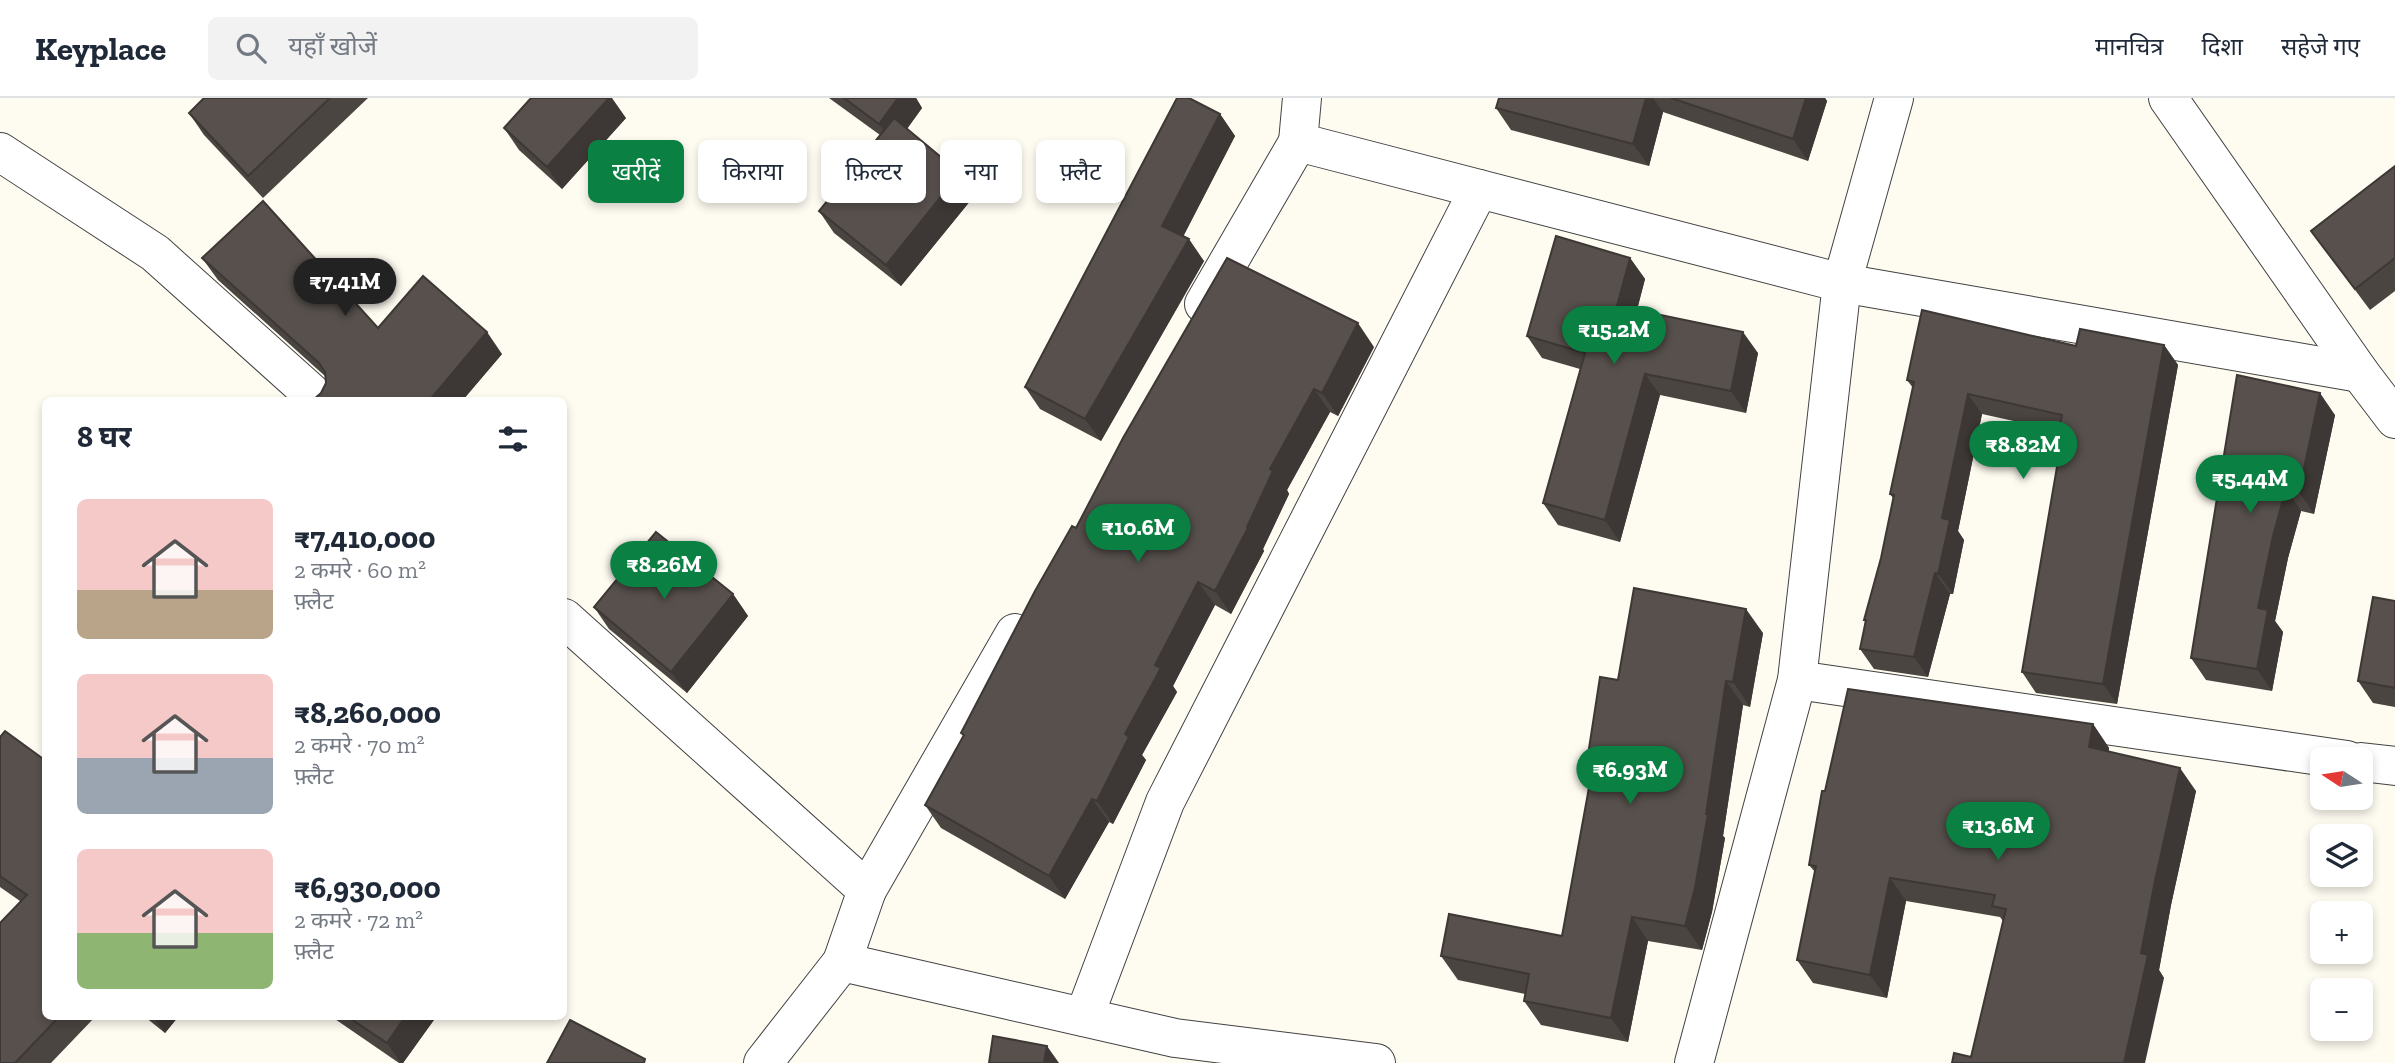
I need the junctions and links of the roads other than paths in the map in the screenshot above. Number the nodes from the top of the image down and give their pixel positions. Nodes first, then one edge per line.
1 (1302, 98) edge
2 (1894, 98) edge
3 (2168, 98) edge
4 (1298, 142) junction
5 (0, 152) edge
6 (1479, 189) junction
7 (1842, 283) junction
8 (1186, 335) edge
9 (2360, 373) junction
10 (316, 397) edge
11 (2395, 419) edge
12 (1034, 601) edge
13 (567, 621) edge
14 (1797, 680) junction
15 (2310, 755) edge
16 (2373, 763) edge
17 (2395, 766) edge
18 (867, 890) junction
19 (842, 962) junction
20 (1084, 1017) junction
21 (763, 1063) edge
22 (1376, 1063) edge
23 (1694, 1063) edge

1 - 4 street
2 - 7 street
3 - 9 street
4 - 6 street
4 - 8 street
5 - 10 street
6 - 7 street
6 - 20 street
7 - 9 street
7 - 14 street
9 - 11 street
12 - 18 street
13 - 18 street
14 - 15 street
14 - 23 street
16 - 17 street
18 - 19 street
19 - 20 street
19 - 21 street
20 - 22 street

